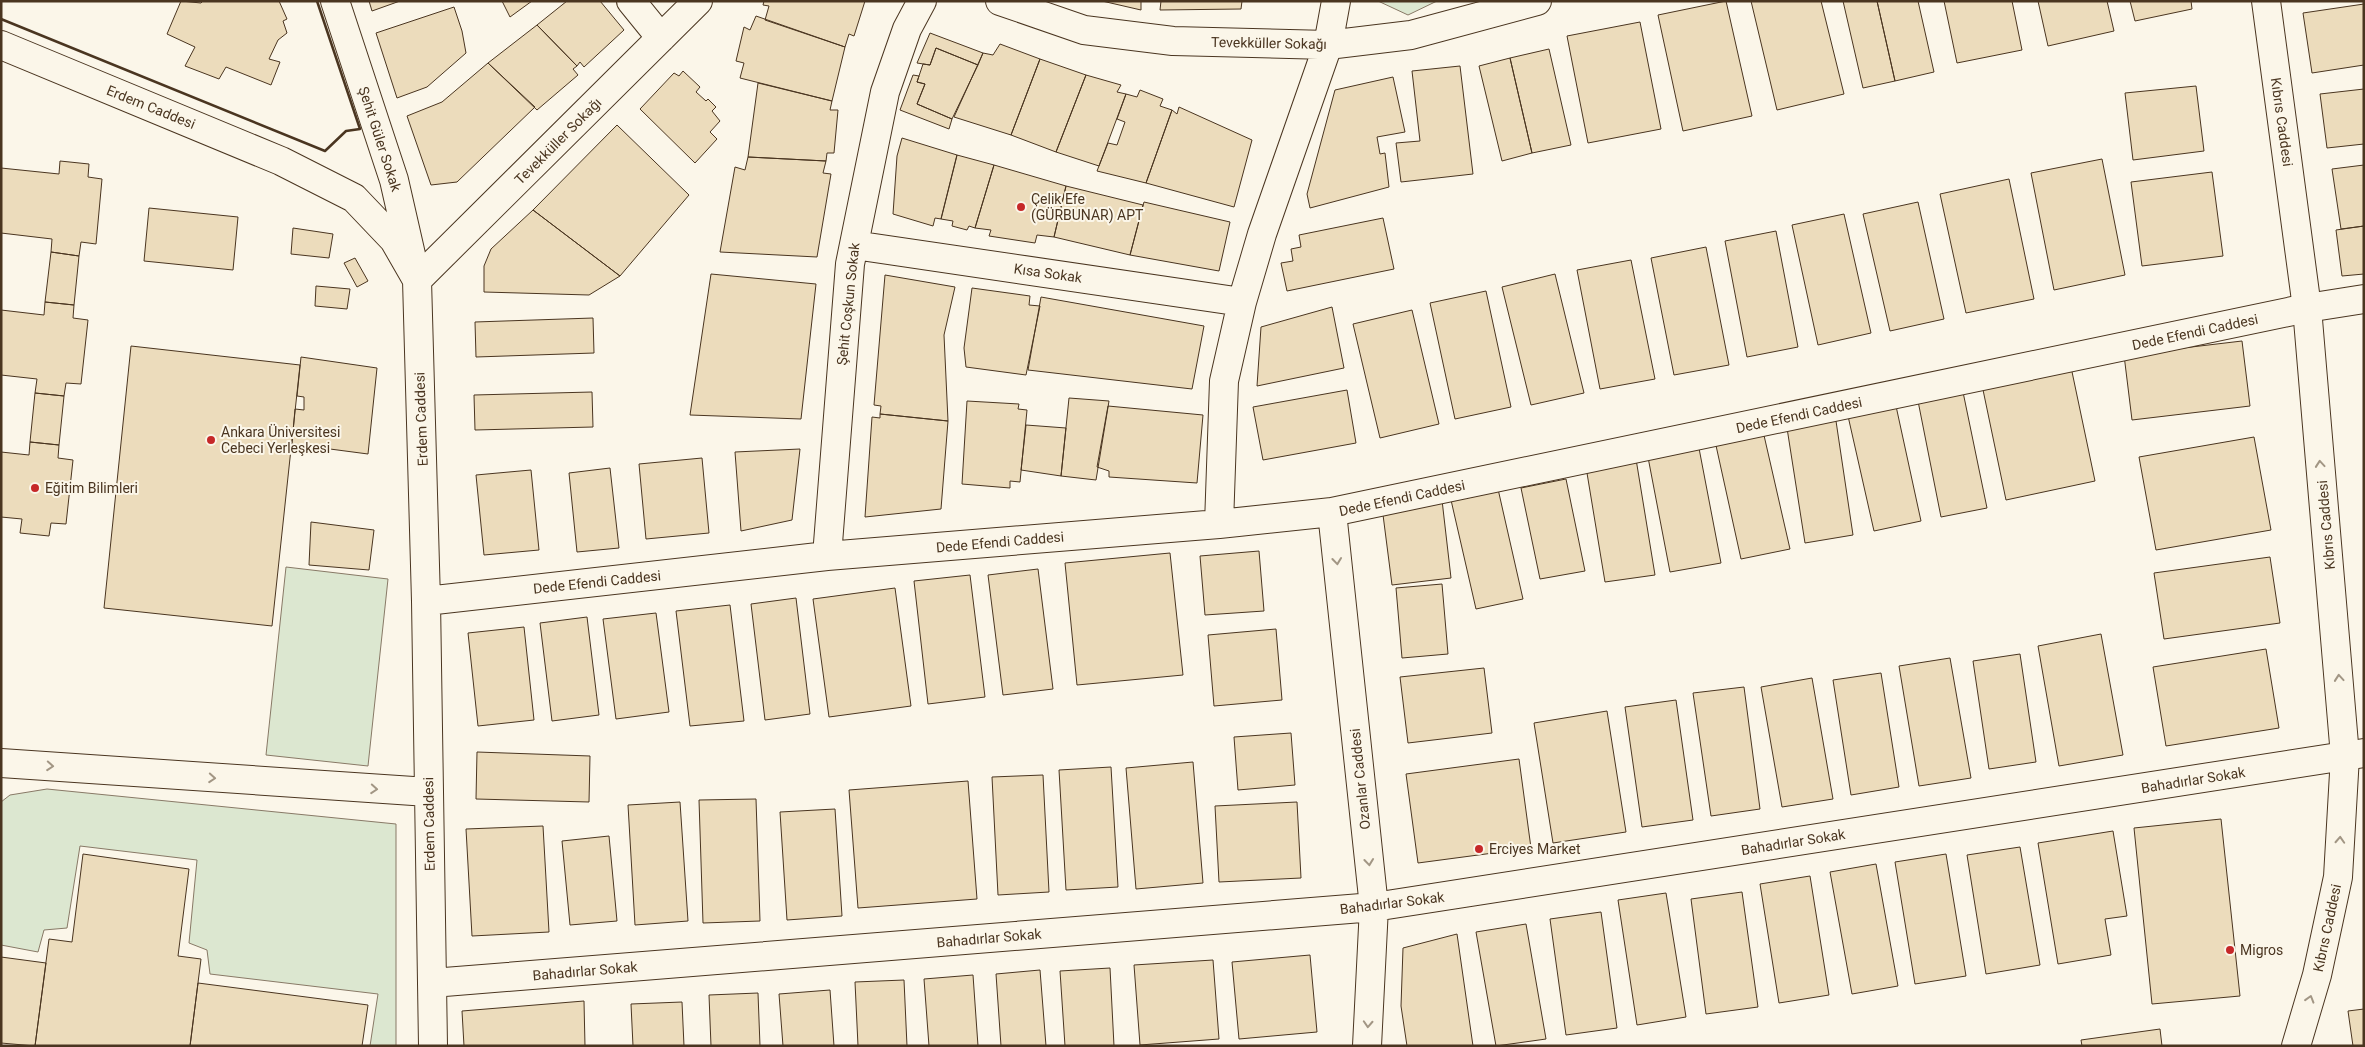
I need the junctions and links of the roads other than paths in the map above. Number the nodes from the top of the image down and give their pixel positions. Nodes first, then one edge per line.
1 (335, 1) edge
2 (631, 1) edge
3 (698, 1) edge
4 (922, 1) edge
5 (1000, 1) edge
6 (1336, 1) edge
7 (1537, 1) edge
8 (2266, 1) edge
9 (1503, 6) edge
10 (661, 38) junction
11 (1, 45) edge
12 (1328, 45) junction
13 (854, 245) junction
14 (416, 280) junction
15 (2364, 300) edge
16 (1242, 302) junction
17 (2307, 308) junction
18 (1332, 512) junction
19 (1219, 524) junction
20 (827, 556) junction
21 (426, 601) junction
22 (2354, 754) edge
23 (1, 763) edge
24 (428, 792) junction
25 (1374, 907) junction
26 (432, 983) junction
27 (433, 1046) edge
28 (1367, 1046) edge
29 (2296, 1046) edge

1 - 14 street, Şehit Güler Sokak
2 - 10 street
3 - 10 street, Tevekküller Sokağı
4 - 13 street, Şehit Coşkun Sokak
5 - 12 street, Tevekküller Sokağı
6 - 12 street
7 - 9 street, Tevekküller Sokağı
8 - 17 street, Kıbrıs Caddesi
9 - 12 street, Tevekküller Sokağı
10 - 14 street, Tevekküller Sokağı
11 - 14 street, Erdem Caddesi
12 - 16 street
13 - 16 street, Kısa Sokak
13 - 20 street, Şehit Coşkun Sokak
14 - 21 street, Erdem Caddesi
15 - 17 street, Dede Efendi Caddesi
16 - 19 street
17 - 18 street, Dede Efendi Caddesi
22 -> 17 street, Kıbrıs Caddesi
18 - 19 street, Dede Efendi Caddesi
18 -> 25 street, Ozanlar Caddesi
19 - 20 street, Dede Efendi Caddesi
20 - 21 street, Dede Efendi Caddesi
21 - 24 street, Erdem Caddesi
22 - 25 street, Bahadırlar Sokak
29 -> 22 street, Kıbrıs Caddesi
23 -> 24 street
24 - 26 street, Erdem Caddesi
25 - 26 street, Bahadırlar Sokak
25 -> 28 street, Ozanlar Caddesi
26 - 27 street, Erdem Caddesi

